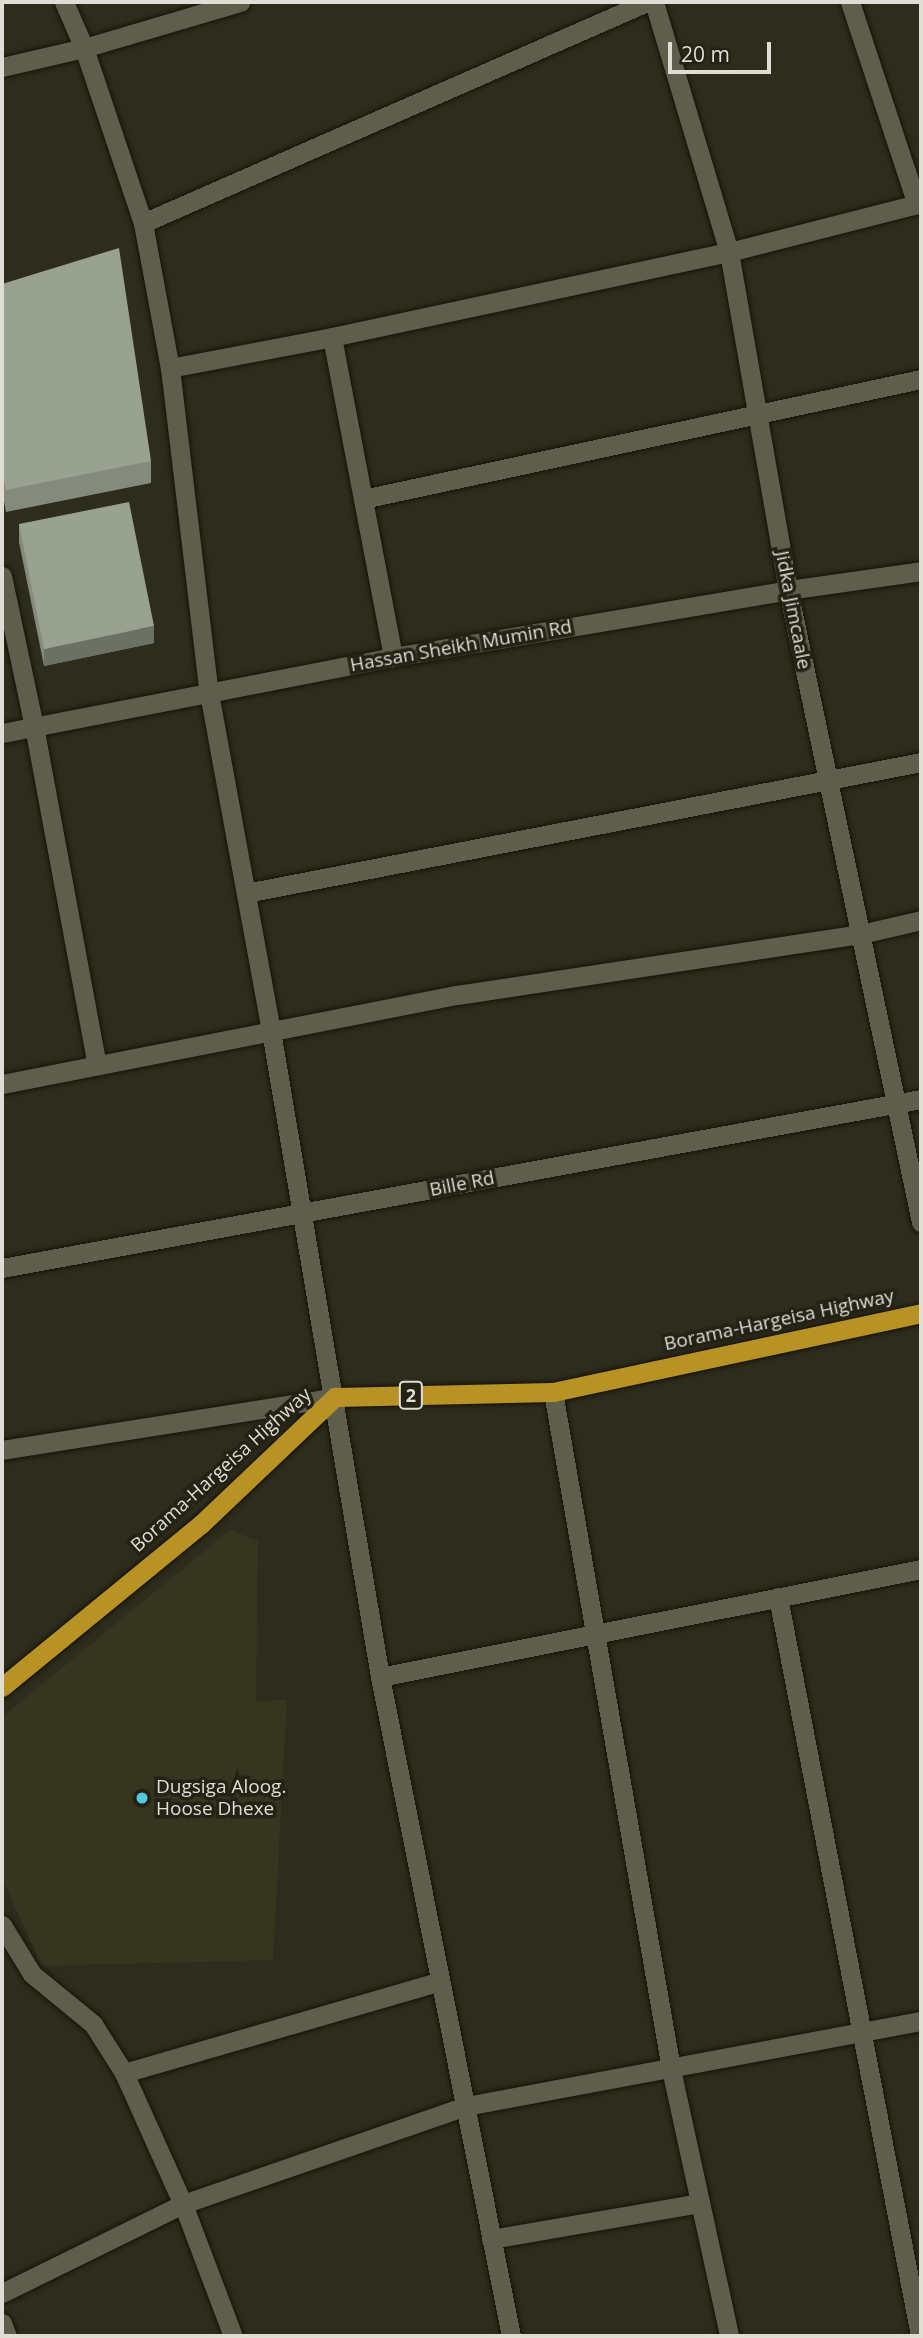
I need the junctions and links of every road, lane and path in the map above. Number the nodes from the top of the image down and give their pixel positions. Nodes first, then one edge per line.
1 (64, 2) edge
2 (240, 2) edge
3 (648, 2) edge
4 (654, 2) edge
5 (850, 2) edge
6 (84, 48) junction
7 (2, 67) edge
8 (919, 204) edge
9 (143, 223) junction
10 (729, 252) junction
11 (332, 337) junction
12 (170, 368) junction
13 (921, 379) edge
14 (757, 414) junction
15 (363, 499) junction
16 (921, 571) edge
17 (2, 576) edge
18 (788, 590) junction
19 (393, 657) junction
20 (209, 692) junction
21 (34, 726) junction
22 (2, 733) edge
23 (921, 762) edge
24 (826, 780) junction
25 (246, 893) junction
26 (921, 920) edge
27 (861, 934) junction
28 (271, 1031) junction
29 (97, 1065) junction
30 (2, 1084) edge
31 (921, 1099) edge
32 (897, 1104) junction
33 (303, 1215) junction
34 (921, 1222) edge
35 (2, 1268) edge
36 (921, 1313) edge
37 (553, 1392) junction
38 (335, 1397) junction
39 (2, 1450) edge
40 (921, 1569) edge
41 (778, 1597) junction
42 (593, 1632) junction
43 (380, 1677) junction
44 (2, 1686) edge
45 (2, 1925) edge
46 (440, 1981) junction
47 (921, 2021) edge
48 (864, 2032) junction
49 (671, 2069) junction
50 (124, 2073) junction
51 (466, 2106) junction
52 (700, 2203) junction
53 (183, 2204) junction
54 (491, 2239) junction
55 (2, 2293) edge
56 (2, 2323) edge
57 (6, 2336) edge
58 (233, 2336) edge
59 (511, 2336) edge
60 (729, 2336) edge
61 (920, 2336) edge

1 - 6 street
2 - 6 street
3 - 9 street
4 - 10 street, Jidka Jimcaale
5 - 8 street
6 - 7 street
6 - 9 street
8 - 10 street
9 - 12 street
10 - 11 street
10 - 14 street, Jidka Jimcaale
11 - 12 street
11 - 15 street
12 - 20 street
13 - 14 street
14 - 15 street
14 - 18 street, Jidka Jimcaale
15 - 19 street
16 - 18 street, Hassan Sheikh Mumin Rd
17 - 21 street
18 - 19 street, Hassan Sheikh Mumin Rd
18 - 24 street, Jidka Jimcaale
19 - 20 street, Hassan Sheikh Mumin Rd
20 - 21 street, Hassan Sheikh Mumin Rd
20 - 25 street
21 - 22 street, Hassan Sheikh Mumin Rd
21 - 29 street
23 - 24 street
24 - 25 street
24 - 27 street, Jidka Jimcaale
25 - 28 street
26 - 27 street
27 - 28 street
27 - 32 street, Jidka Jimcaale
28 - 29 street
28 - 33 street
29 - 30 street
31 - 32 street, Bille Rd
32 - 33 street, Bille Rd
32 - 34 street, Jidka Jimcaale
33 - 35 street, Bille Rd
33 - 38 street
36 - 37 highway, Borama-Hargeisa Highway / 2
37 - 38 highway, Borama-Hargeisa Highway / 2
37 - 42 street
38 - 39 street
38 - 43 street
38 - 44 highway, Borama-Hargeisa Highway
40 - 41 street
41 - 42 street
41 - 48 street
42 - 43 street
42 - 49 street
43 - 46 street
45 - 50 street
46 - 50 street
46 - 51 street
47 - 48 street
48 - 49 street
48 - 61 street
49 - 51 street
49 - 52 street
50 - 53 street
51 - 53 street
51 - 54 street
52 - 54 street
52 - 60 street
53 - 55 street
53 - 58 street
54 - 59 street
56 - 57 street

